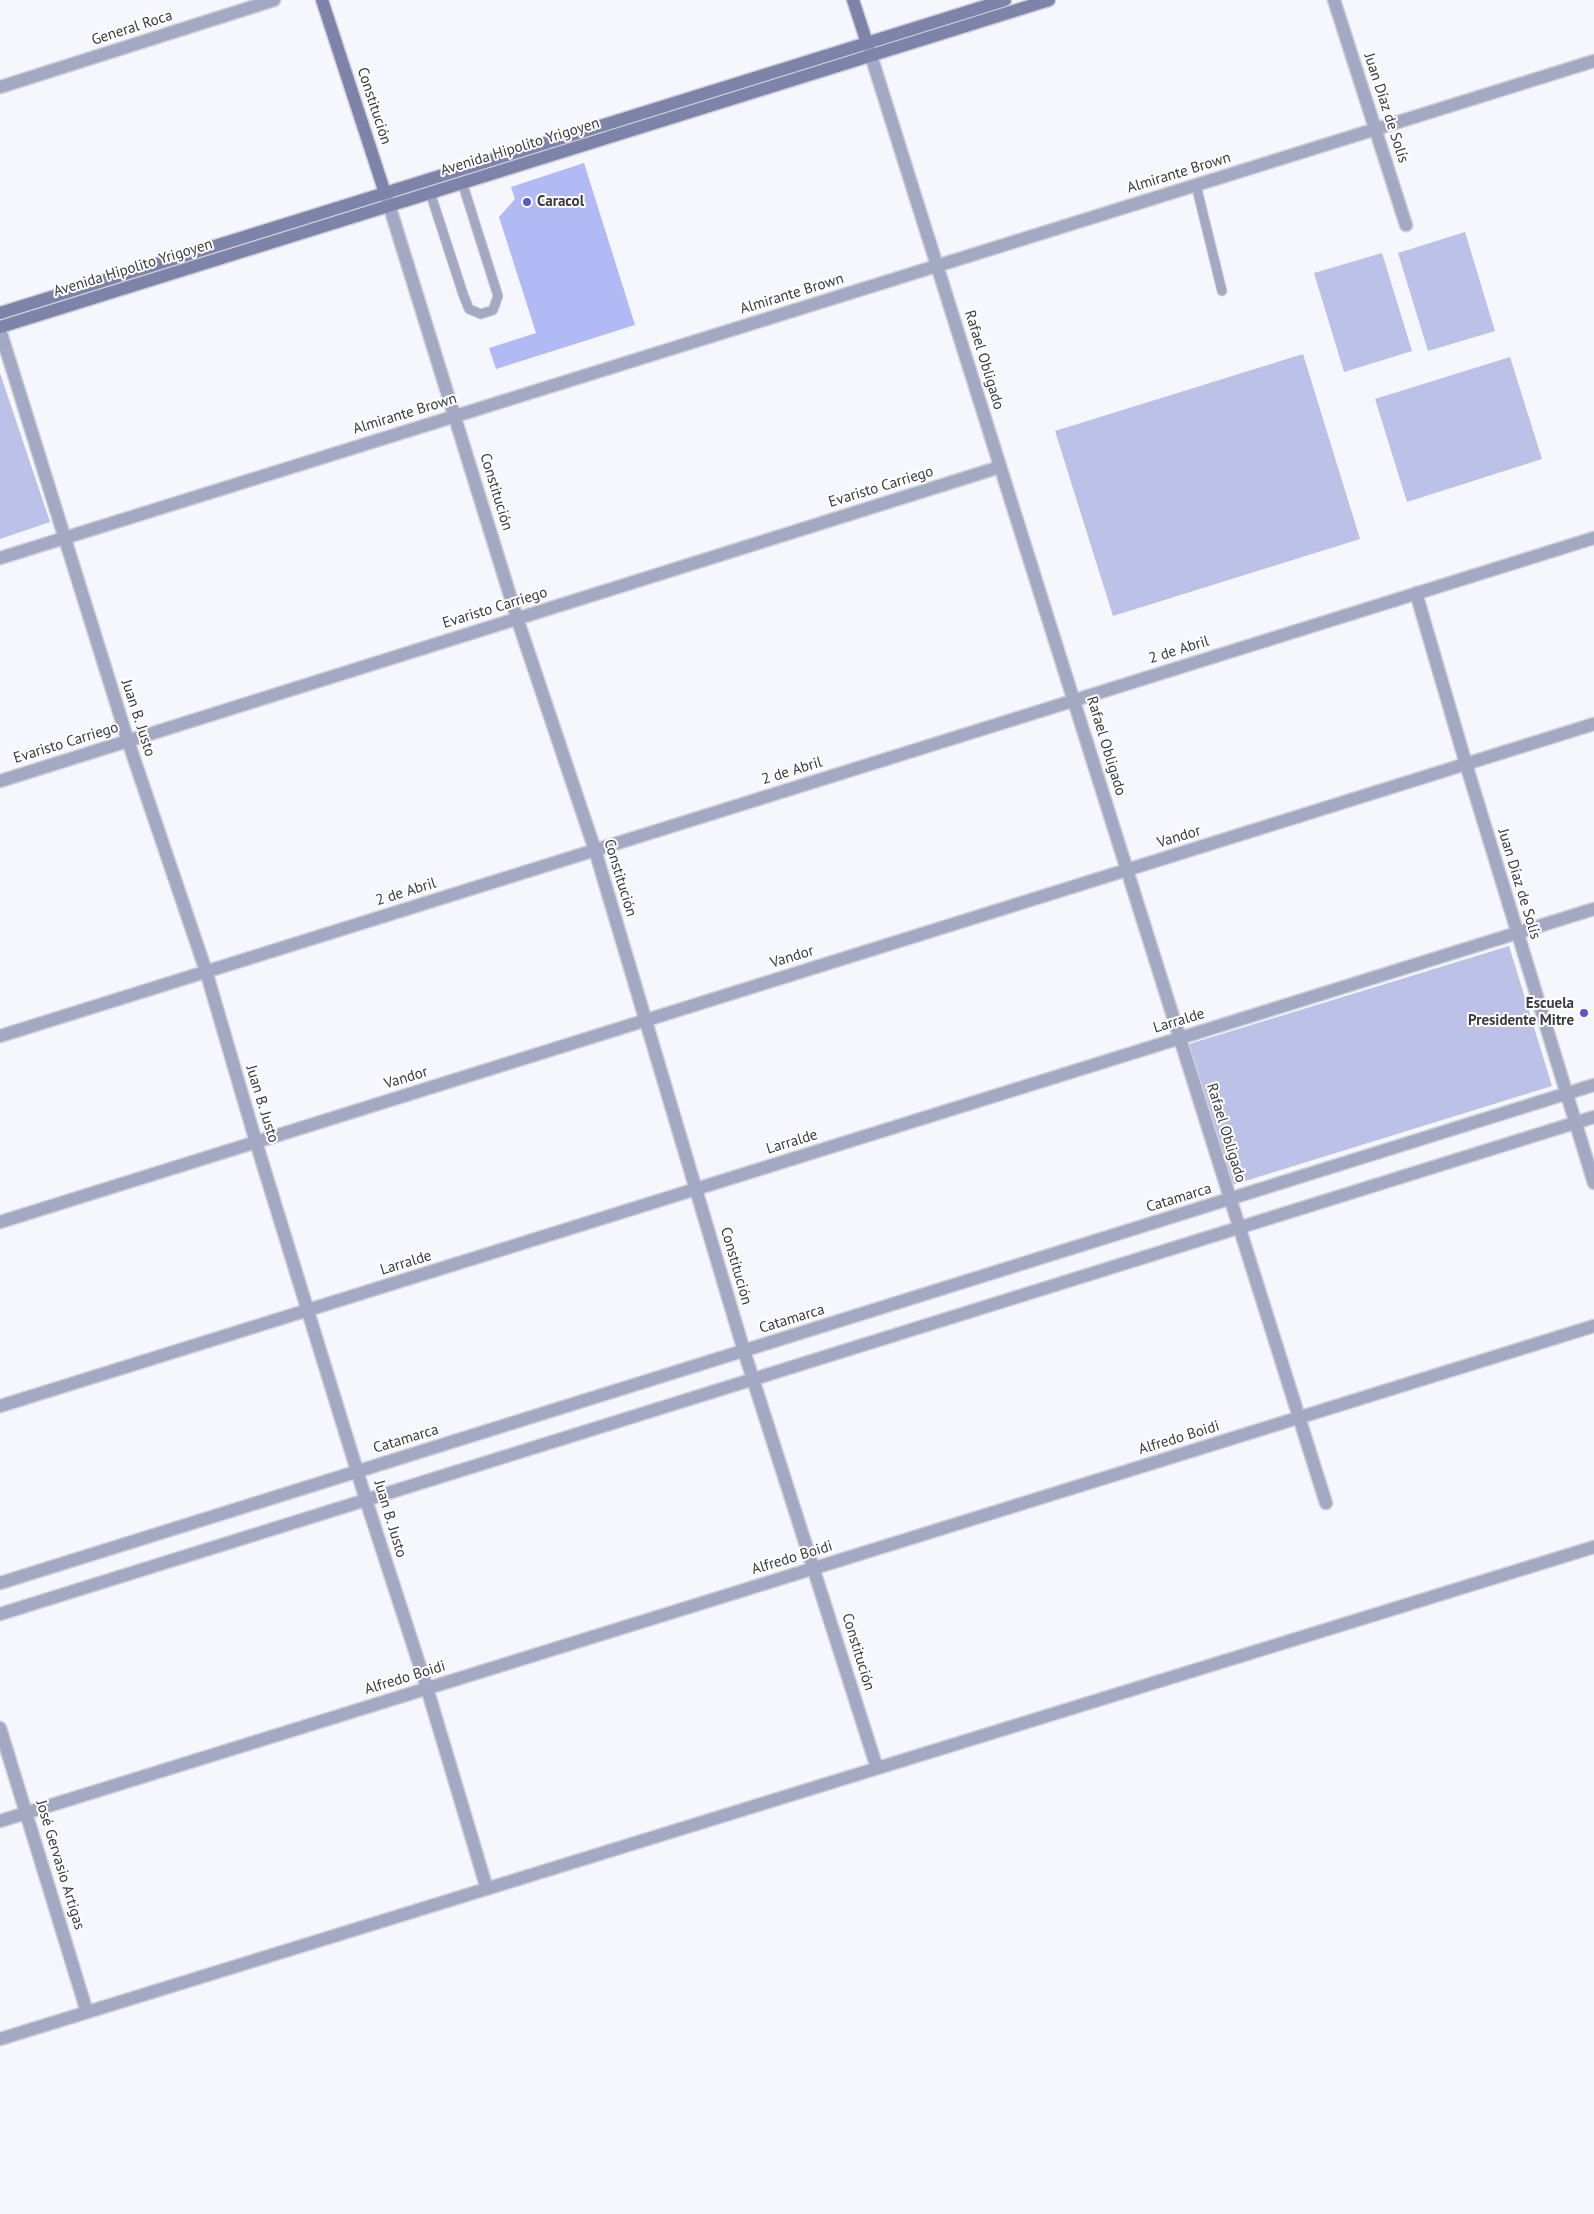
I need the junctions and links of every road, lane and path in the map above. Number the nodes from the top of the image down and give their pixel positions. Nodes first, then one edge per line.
1 (274, 0) edge
2 (322, 0) edge
3 (853, 0) edge
4 (1004, 0) edge
5 (1050, 0) edge
6 (1334, 0) edge
7 (869, 48) junction
8 (1594, 61) edge
9 (0, 87) edge
10 (1375, 129) junction
11 (462, 182) junction
12 (1196, 184) junction
13 (430, 192) junction
14 (385, 193) junction
15 (389, 205) junction
16 (1406, 225) dead end
17 (937, 265) junction
18 (1222, 291) dead end
19 (0, 312) edge
20 (0, 328) edge
21 (456, 415) junction
22 (1000, 466) junction
23 (65, 537) junction
24 (1594, 538) edge
25 (0, 558) edge
26 (1416, 594) junction
27 (517, 618) junction
28 (1074, 700) junction
29 (1594, 724) edge
30 (128, 741) junction
31 (1466, 764) junction
32 (0, 781) edge
33 (594, 850) junction
34 (1127, 870) junction
35 (1594, 909) edge
36 (1517, 933) junction
37 (206, 971) junction
38 (645, 1020) junction
39 (0, 1036) edge
40 (1180, 1038) junction
41 (1594, 1085) edge
42 (1566, 1094) junction
43 (1594, 1117) edge
44 (1575, 1123) junction
45 (256, 1142) junction
46 (1594, 1183) edge
47 (697, 1189) junction
48 (1230, 1199) junction
49 (0, 1222) edge
50 (1240, 1228) junction
51 (308, 1310) junction
52 (1594, 1326) edge
53 (744, 1351) junction
54 (754, 1379) junction
55 (0, 1406) edge
56 (1299, 1418) junction
57 (358, 1471) junction
58 (366, 1500) junction
59 (1326, 1503) dead end
60 (1594, 1546) edge
61 (815, 1568) junction
62 (0, 1583) edge
63 (0, 1614) edge
64 (427, 1688) junction
65 (0, 1728) edge
66 (877, 1768) junction
67 (28, 1813) junction
68 (0, 1821) edge
69 (487, 1889) junction
70 (87, 2012) junction
71 (0, 2039) edge

1 - 9 street, General Roca
2 - 14 main road, Constitución
3 - 7 main road, Rafael Obligado
4 - 7 main road, Avenida Hipolito Yrigoyen
5 - 7 main road, Avenida Hipolito Yrigoyen
6 - 10 street, Juan Díaz de Solís
7 - 11 main road, Avenida Hipolito Yrigoyen
7 - 14 main road, Avenida Hipolito Yrigoyen
7 - 17 street, Rafael Obligado
8 - 10 street, Almirante Brown
10 - 12 street, Almirante Brown
10 - 16 street, Juan Díaz de Solís
11 - 13 main road, Avenida Hipolito Yrigoyen
11 - 13 lane
12 - 17 street, Almirante Brown
12 - 18 lane
13 - 15 main road, Avenida Hipolito Yrigoyen
14 - 15 street, Constitución
14 - 19 main road, Avenida Hipolito Yrigoyen
15 - 20 main road, Avenida Hipolito Yrigoyen
15 - 21 street, Constitución
17 - 21 street, Almirante Brown
17 - 22 street, Rafael Obligado
20 - 23 street, Juan B. Justo
21 - 23 street, Almirante Brown
21 - 27 street, Constitución
22 - 27 street, Evaristo Carriego
22 - 28 street, Rafael Obligado
23 - 25 street, Almirante Brown
23 - 30 street, Juan B. Justo
24 - 26 street, 2 de Abril
26 - 28 street, 2 de Abril
26 - 31 street, Juan Díaz de Solís
27 - 30 street, Evaristo Carriego
27 - 33 street, Constitución
28 - 33 street, 2 de Abril
28 - 34 street, Rafael Obligado
29 - 31 street, Vandor
30 - 32 street, Evaristo Carriego
30 - 37 street, Juan B. Justo
31 - 34 street, Vandor
31 - 36 street, Juan Díaz de Solís
33 - 37 street, 2 de Abril
33 - 38 street, Constitución
34 - 38 street, Vandor
34 - 40 street, Rafael Obligado
35 - 36 street, Larralde
36 - 40 street, Larralde
36 - 42 street, Juan Díaz de Solís
37 - 39 street, 2 de Abril
37 - 45 street, Juan B. Justo
38 - 45 street, Vandor
38 - 47 street, Constitución
40 - 47 street, Larralde
40 - 48 street, Rafael Obligado
41 - 42 street, Catamarca
42 - 44 street, Juan Díaz de Solís
42 - 48 street, Catamarca
43 - 44 street
44 - 46 street, Juan Díaz de Solís
44 - 50 street
45 - 49 street, Vandor
45 - 51 street, Juan B. Justo
47 - 51 street, Larralde
47 - 53 street, Constitución
48 - 50 street, Rafael Obligado
48 - 53 street, Catamarca
50 - 54 street
50 - 56 street, Rafael Obligado
51 - 55 street, Larralde
51 - 57 street, Juan B. Justo
52 - 56 street, Alfredo Boidi
53 - 54 street, Constitución
53 - 57 street, Catamarca
54 - 58 street
54 - 61 street, Constitución
56 - 59 street, Rafael Obligado
56 - 61 street, Alfredo Boidi
57 - 58 street, Juan B. Justo
57 - 62 street, Catamarca
58 - 63 street
58 - 64 street, Juan B. Justo
60 - 66 street
61 - 64 street, Alfredo Boidi
61 - 66 street, Constitución
64 - 67 street, Alfredo Boidi
64 - 69 street, Juan B. Justo
65 - 67 street, José Gervasio Artigas
66 - 69 street
67 - 68 street, Alfredo Boidi
67 - 70 street, José Gervasio Artigas
69 - 70 street
70 - 71 street

